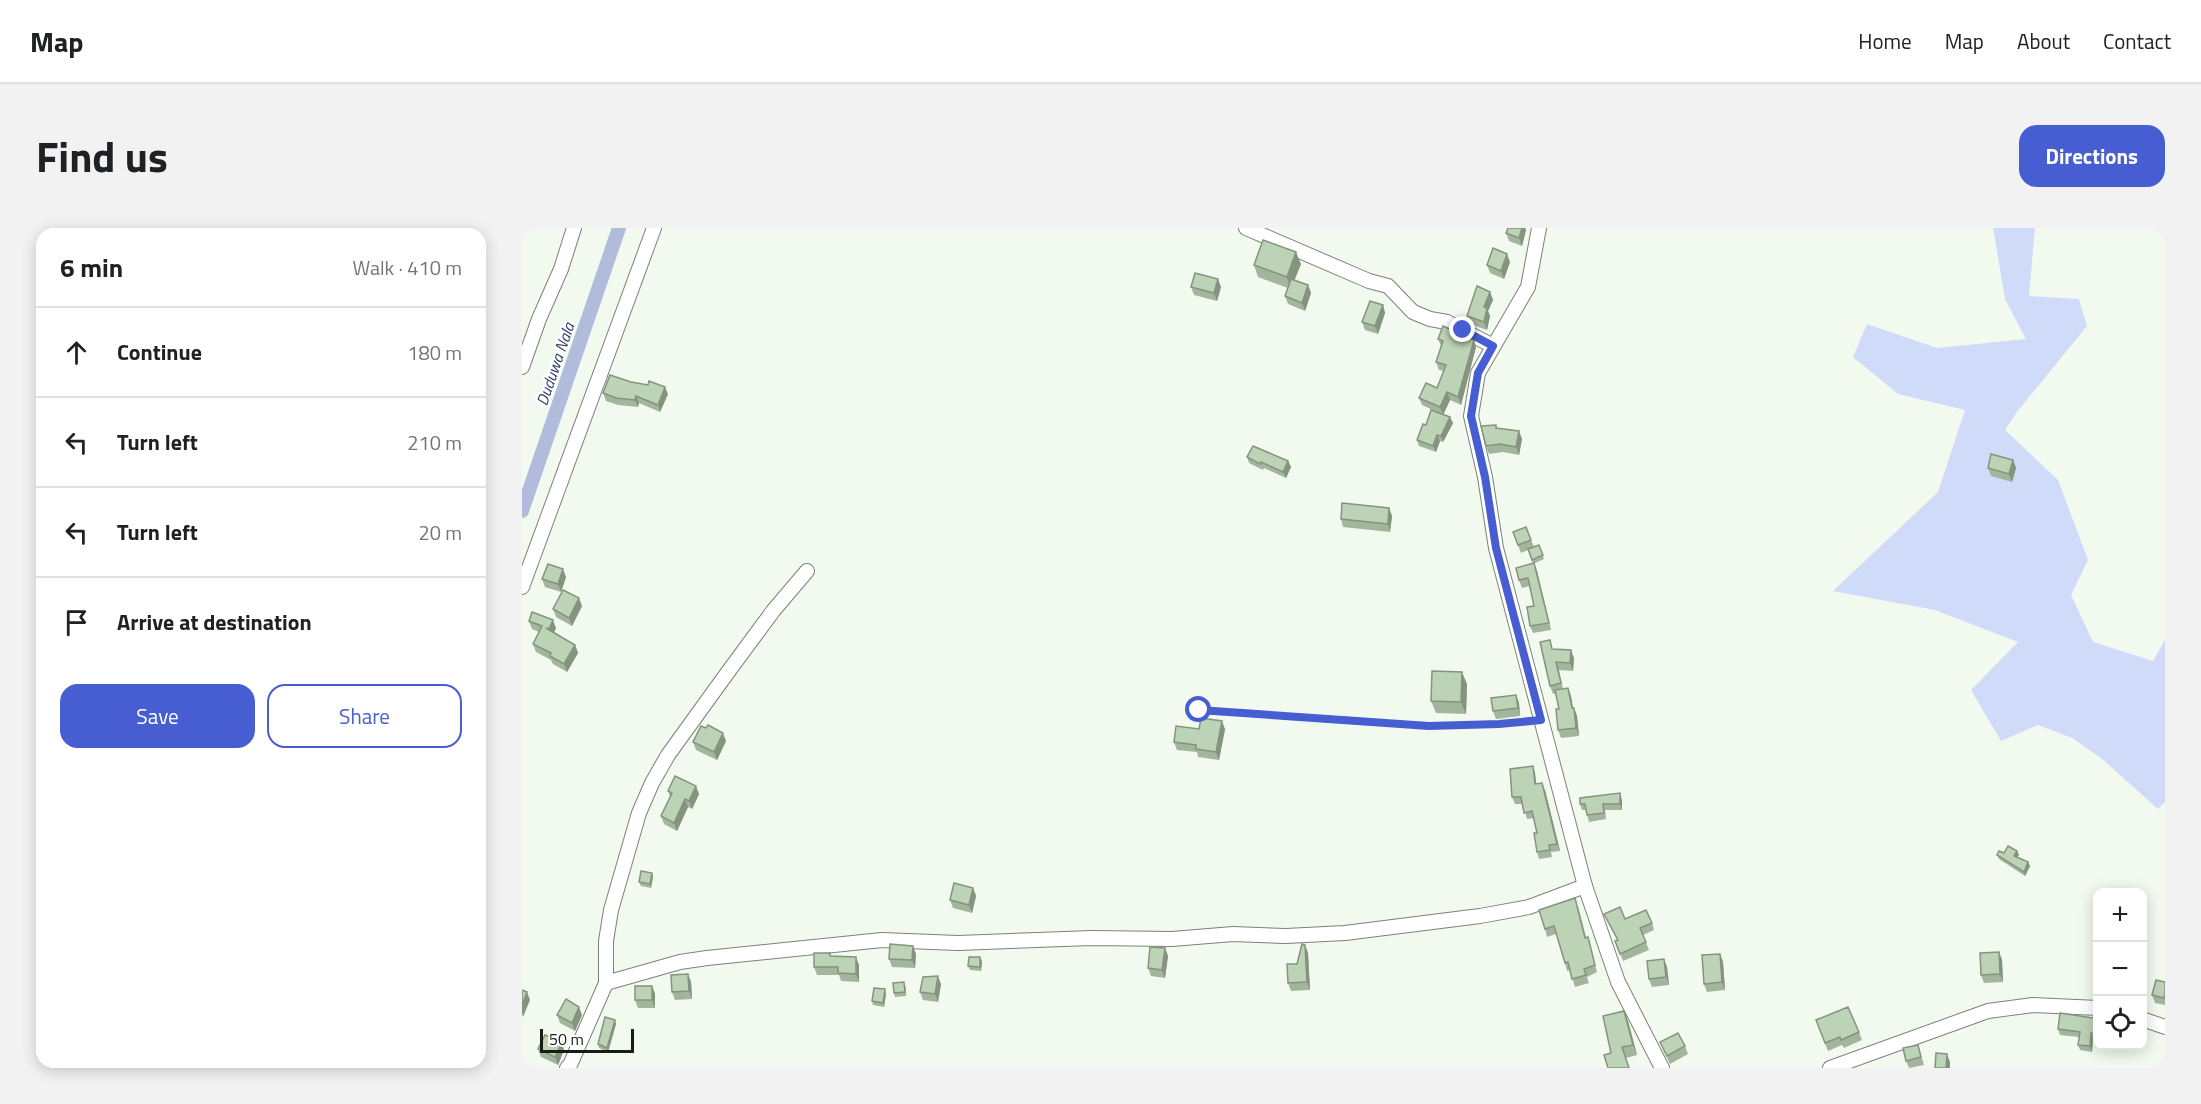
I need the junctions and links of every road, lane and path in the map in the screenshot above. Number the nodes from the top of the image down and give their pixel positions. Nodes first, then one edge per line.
1 (574, 228) edge
2 (654, 228) edge
3 (1246, 228) edge
4 (1539, 228) edge
5 (1493, 346) junction
6 (522, 367) edge
7 (807, 571) dead end
8 (522, 587) edge
9 (1199, 710) dead end
10 (1541, 720) junction
11 (1585, 886) junction
12 (606, 983) junction
13 (2093, 1008) edge
14 (2147, 1021) edge
15 (2165, 1027) edge
16 (567, 1068) edge
17 (1662, 1068) edge
18 (1830, 1068) edge

1 - 6 street
2 - 8 street
3 - 5 street
4 - 5 street
5 - 10 street
7 - 12 street
9 - 10 path
10 - 11 street
11 - 12 street
11 - 17 street
12 - 16 street
13 - 18 street
14 - 15 street

